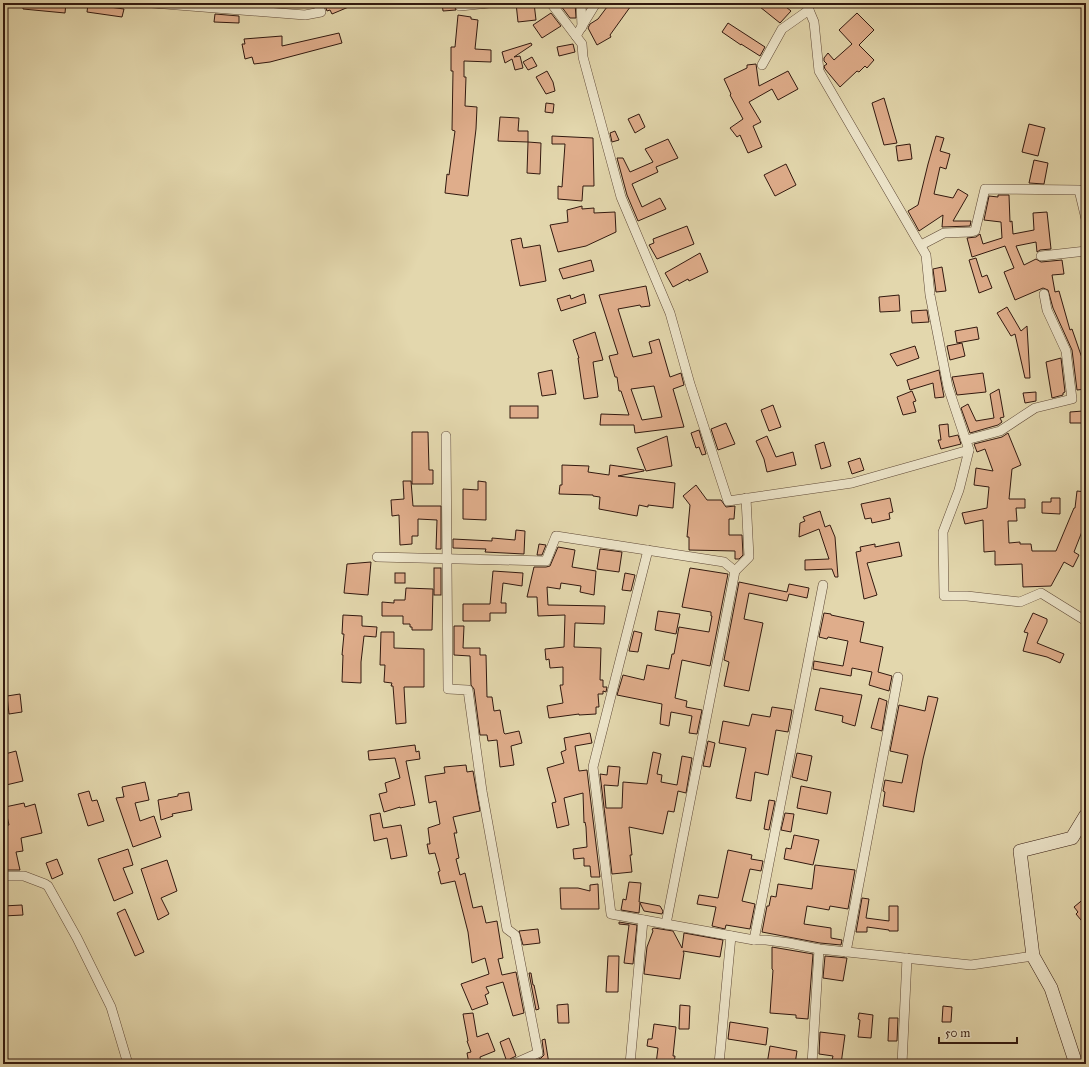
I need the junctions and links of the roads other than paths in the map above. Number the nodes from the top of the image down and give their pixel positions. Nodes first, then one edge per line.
1 (152, 3) edge
2 (317, 3) edge
3 (459, 3) edge
4 (488, 3) edge
5 (551, 3) edge
6 (581, 3) edge
7 (596, 3) edge
8 (808, 6) edge
9 (582, 27) junction
10 (576, 36) junction
11 (762, 65) dead end
12 (1086, 219) edge
13 (921, 245) junction
14 (1086, 251) edge
15 (1041, 256) dead end
16 (1044, 294) dead end
17 (446, 436) dead end
18 (966, 440) junction
19 (969, 450) junction
20 (746, 498) junction
21 (648, 550) junction
22 (377, 557) dead end
23 (447, 559) junction
24 (735, 571) junction
25 (823, 585) dead end
26 (1086, 621) edge
27 (898, 678) dead end
28 (1086, 815) edge
29 (3, 876) edge
30 (643, 920) junction
31 (666, 924) junction
32 (731, 936) junction
33 (754, 940) junction
34 (819, 949) junction
35 (846, 952) junction
36 (1033, 956) junction
37 (907, 958) junction
38 (128, 1064) edge
39 (514, 1064) edge
40 (630, 1064) edge
41 (719, 1064) edge
42 (812, 1064) edge
43 (902, 1064) edge
44 (1076, 1064) edge

1 - 2 street
3 - 4 street
5 - 10 street
6 - 9 street
7 - 9 street
8 - 11 street
8 - 13 street
9 - 10 street
10 - 20 street
12 - 13 street
13 - 18 street
14 - 15 street
16 - 18 street
17 - 23 street
18 - 19 street
19 - 20 street
19 - 26 street
20 - 24 street
21 - 23 street
21 - 24 street
21 - 30 street
22 - 23 street
23 - 39 street
24 - 31 street
25 - 33 street
27 - 35 street
28 - 36 street
29 - 38 street
30 - 31 street
30 - 40 street
31 - 32 street
32 - 33 street
32 - 41 street
33 - 34 street
34 - 35 street
34 - 42 street
35 - 37 street
36 - 37 street
36 - 44 street
37 - 43 street

